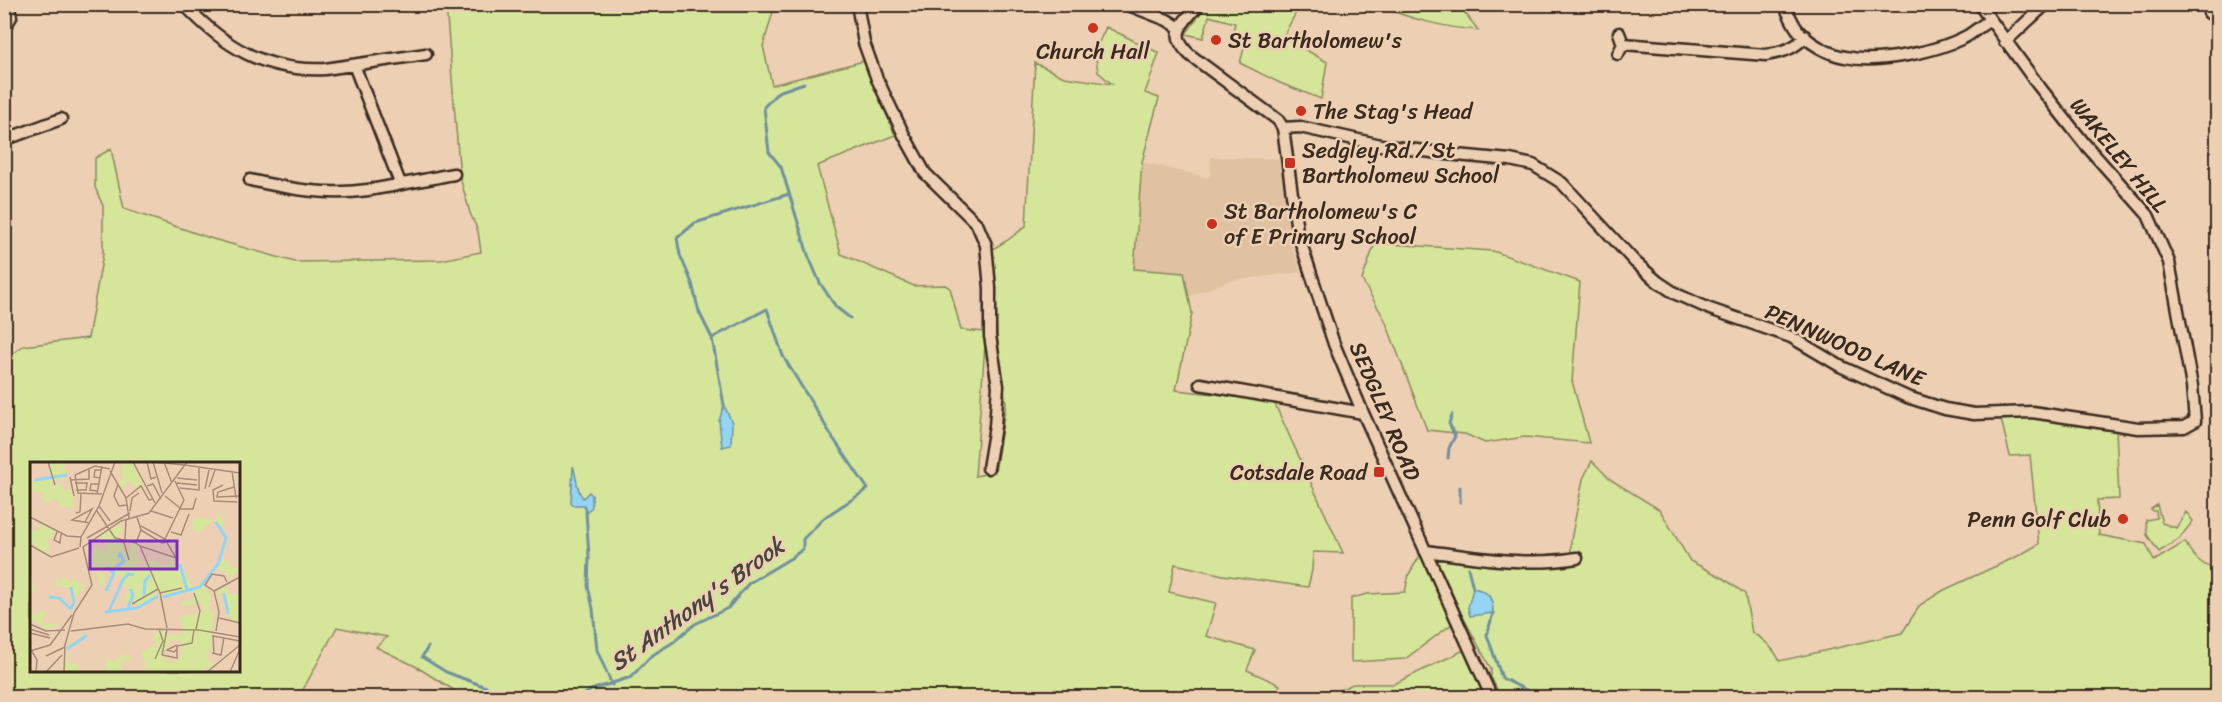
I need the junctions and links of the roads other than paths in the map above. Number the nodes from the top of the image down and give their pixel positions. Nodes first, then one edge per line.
1 (184, 4) edge
2 (857, 4) edge
3 (1126, 4) edge
4 (1199, 4) edge
5 (1784, 4) edge
6 (1979, 4) edge
7 (2046, 4) edge
8 (4, 7) edge
9 (1990, 20) junction
10 (4, 28) edge
11 (1179, 33) junction
12 (1619, 33) dead end
13 (1805, 36) junction
14 (2005, 42) junction
15 (426, 54) dead end
16 (354, 65) junction
17 (61, 119) dead end
18 (1283, 128) junction
19 (4, 136) edge
20 (454, 174) dead end
21 (250, 180) dead end
22 (400, 183) junction
23 (1200, 384) dead end
24 (1363, 413) junction
25 (2195, 421) joint
26 (988, 468) dead end
27 (1425, 551) junction
28 (1577, 558) dead end
29 (1492, 698) edge

1 - 16 street
2 - 26 street
3 - 11 street
4 - 11 street
5 - 13 street
6 - 9 street, WAKELEY HILL
7 - 14 street
8 - 10 street
9 - 13 street
9 - 14 street, WAKELEY HILL
11 - 18 street
12 - 13 street
14 - 25 street, WAKELEY HILL
15 - 16 street
16 - 22 street
17 - 19 street
18 - 24 street, SEDGLEY ROAD
18 - 25 street, PENNWOOD LANE
20 - 22 street
21 - 22 street
23 - 24 street
24 - 27 street, SEDGLEY ROAD
27 - 28 street
27 - 29 street, SEDGLEY ROAD

